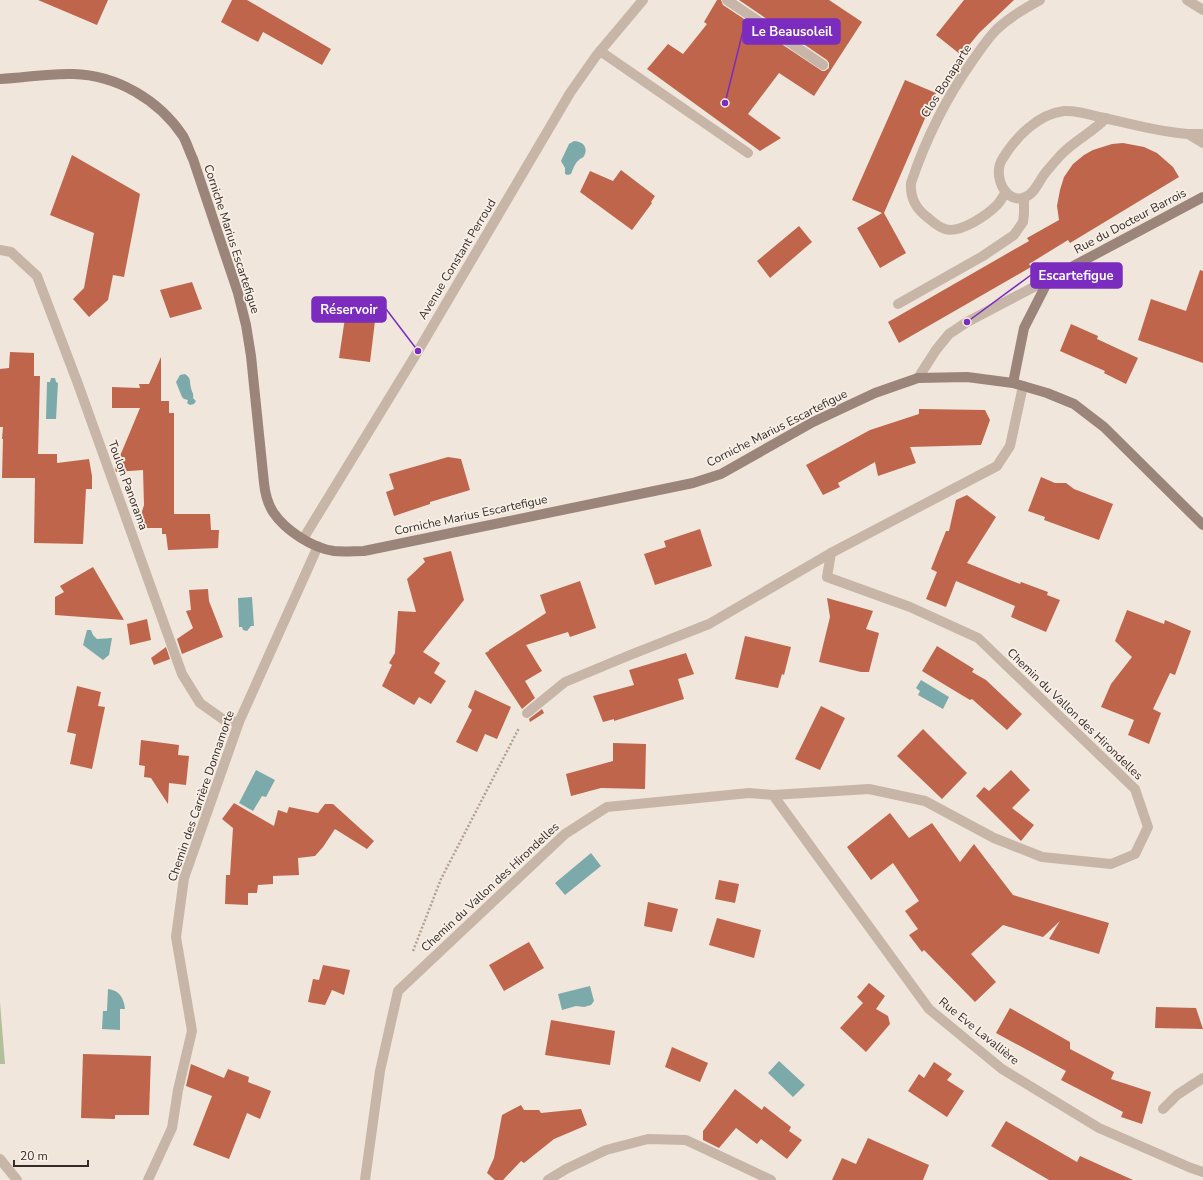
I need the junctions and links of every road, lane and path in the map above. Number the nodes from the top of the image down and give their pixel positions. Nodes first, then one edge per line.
1 (643, 0) edge
2 (727, 0) edge
3 (1040, 0) edge
4 (1187, 0) edge
5 (1203, 10) edge
6 (600, 51) junction
7 (823, 65) dead end
8 (0, 79) edge
9 (1106, 118) junction
10 (1188, 134) junction
11 (1203, 134) edge
12 (1203, 142) edge
13 (748, 153) dead end
14 (1006, 192) junction
15 (1203, 197) edge
16 (1024, 198) junction
17 (0, 250) edge
18 (1049, 279) junction
19 (898, 304) dead end
20 (918, 378) junction
21 (1012, 383) junction
22 (1023, 386) junction
23 (1203, 525) edge
24 (303, 539) junction
25 (318, 546) junction
26 (831, 553) junction
27 (527, 713) joint
28 (239, 722) junction
29 (773, 795) junction
30 (412, 954) dead end
31 (1203, 1078) edge
32 (1162, 1109) dead end
33 (0, 1158) edge
34 (1203, 1172) edge
35 (17, 1180) edge
36 (148, 1180) edge
37 (365, 1180) edge
38 (548, 1180) edge
39 (771, 1180) edge

1 - 6 street, Avenue Constant Perroud
2 - 7 street
3 - 14 street, Clos Bonaparte
4 - 5 street
6 - 13 street
6 - 24 street, Avenue Constant Perroud
8 - 24 main road, Corniche Marius Escartefigue
9 - 10 street
9 - 14 street
9 - 16 street
10 - 11 street
10 - 12 street
14 - 16 street
15 - 18 main road, Rue du Docteur Barrois
16 - 19 street
17 - 28 street, Toulon Panorama
18 - 20 street, Rue du Docteur Barrois
18 - 21 main road
20 - 21 main road, Corniche Marius Escartefigue
20 - 25 main road, Corniche Marius Escartefigue
21 - 22 main road, Corniche Marius Escartefigue
22 - 23 main road, Corniche Marius Escartefigue
22 - 26 street
24 - 25 main road, Corniche Marius Escartefigue
25 - 28 street, Chemin des Carrière Donnamorte
26 - 27 street
26 - 29 street, Chemin du Vallon des Hirondelles
27 - 30 path
28 - 36 street, Chemin des Carrière Donnamorte
29 - 34 street, Rue Eve Lavallière
29 - 37 street, Chemin du Vallon des Hirondelles
31 - 32 street
33 - 35 street
38 - 39 street

